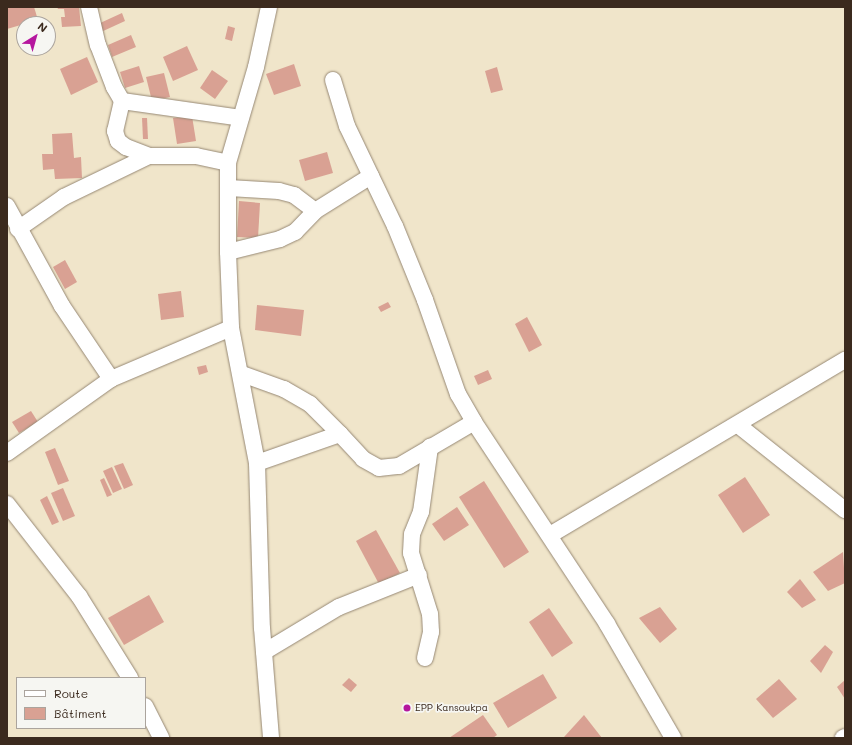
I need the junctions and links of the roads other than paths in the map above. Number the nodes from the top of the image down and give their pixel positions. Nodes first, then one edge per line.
1 (89, 7) edge
2 (270, 8) edge
3 (333, 80) dead end
4 (122, 101) junction
5 (241, 118) junction
6 (149, 156) junction
7 (228, 163) junction
8 (371, 176) junction
9 (229, 188) junction
10 (7, 206) edge
11 (315, 211) junction
12 (18, 229) junction
13 (228, 252) junction
14 (231, 328) junction
15 (845, 360) edge
16 (242, 374) junction
17 (111, 379) junction
18 (474, 422) junction
19 (738, 425) junction
20 (340, 434) junction
21 (430, 447) junction
22 (7, 453) edge
23 (257, 463) junction
24 (7, 504) edge
25 (845, 510) edge
26 (550, 535) junction
27 (419, 575) junction
28 (264, 652) junction
29 (425, 658) dead end
30 (129, 677) edge
31 (146, 708) edge
32 (161, 738) edge
33 (271, 738) edge
34 (673, 738) edge

1 - 4 street
2 - 5 street
3 - 8 street
4 - 5 street
4 - 6 street
5 - 7 street
6 - 7 street
6 - 12 street
7 - 9 street
8 - 11 street
8 - 18 street
9 - 11 street
9 - 13 street
10 - 12 street
11 - 13 street
12 - 17 street
13 - 14 street
14 - 16 street
14 - 17 street
15 - 19 street
16 - 20 street
16 - 23 street
17 - 22 street
18 - 21 street
18 - 26 street
19 - 25 street
19 - 26 street
20 - 21 street
20 - 23 street
21 - 27 street
23 - 28 street
24 - 30 street
26 - 34 street
27 - 28 street
27 - 29 street
28 - 33 street
31 - 32 street

